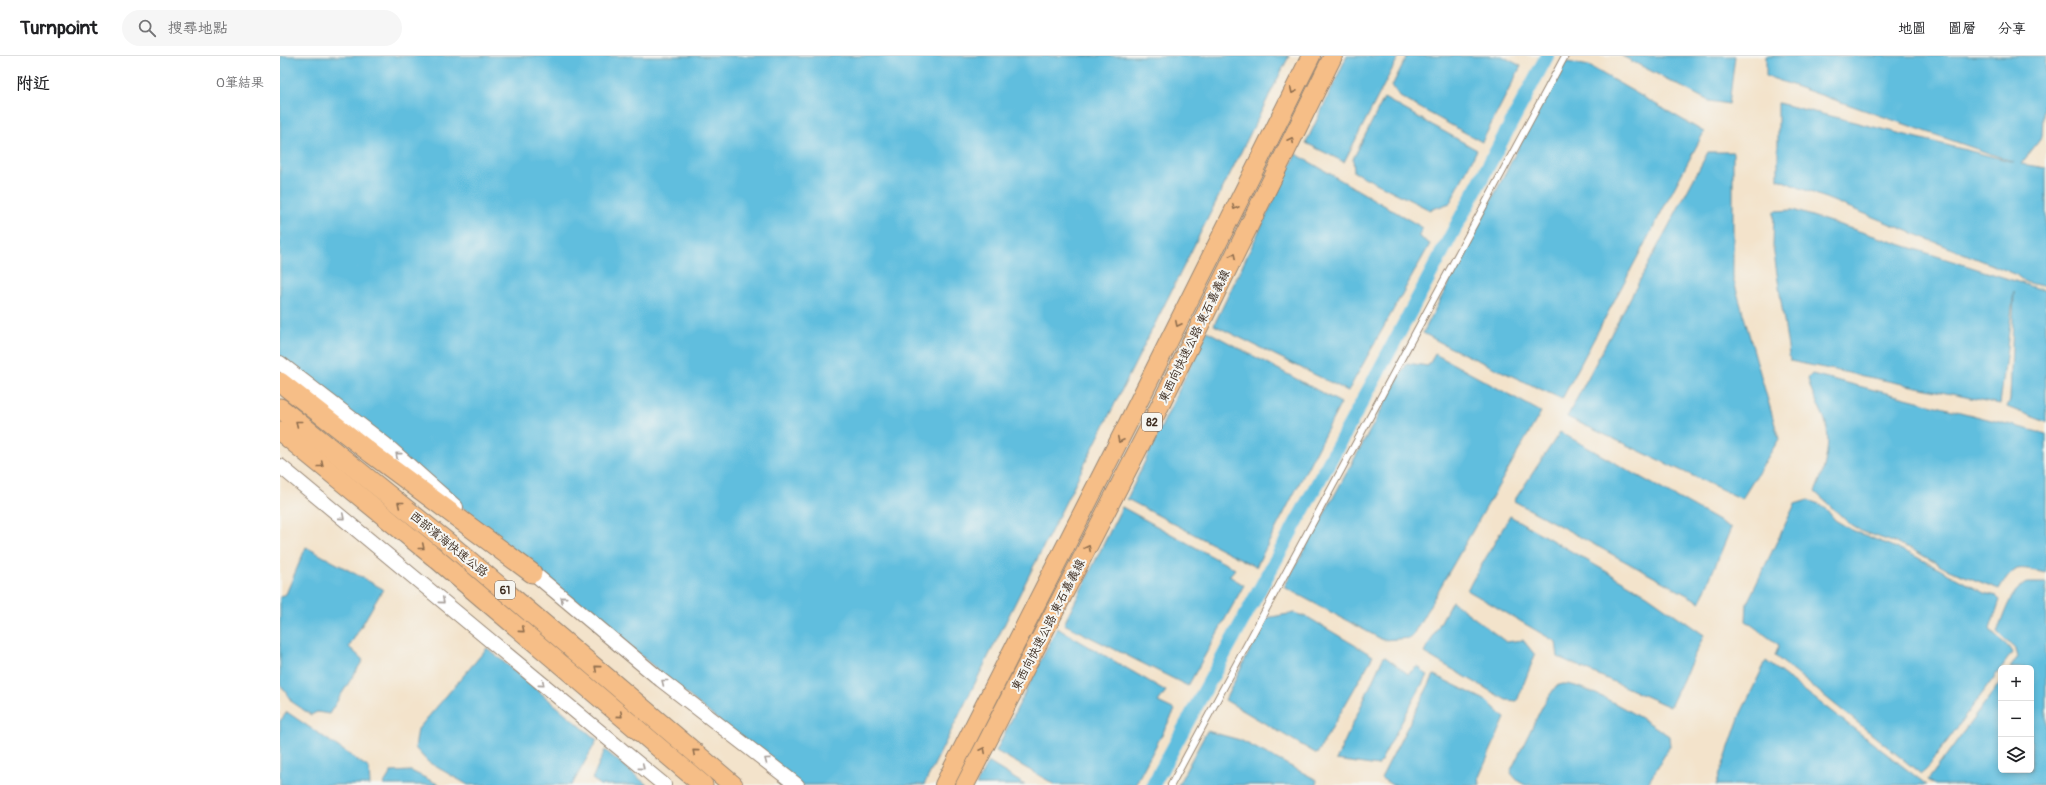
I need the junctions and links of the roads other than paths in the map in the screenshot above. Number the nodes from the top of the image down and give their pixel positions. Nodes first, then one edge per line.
1 (1311, 56) edge
2 (1333, 56) edge
3 (1565, 56) edge
4 (280, 363) edge
5 (280, 382) edge
6 (280, 408) edge
7 (280, 431) edge
8 (280, 466) edge
9 (532, 573) junction
10 (729, 781) edge
11 (664, 785) edge
12 (703, 785) edge
13 (797, 785) edge
14 (944, 785) edge
15 (965, 785) edge
16 (1171, 785) edge

1 -> 14 main road, 東西向快速公路 東石嘉義線 / 82
15 -> 2 main road, 東西向快速公路 東石嘉義線 / 82
3 - 16 lane
9 -> 4 street
5 - 9 highway
10 -> 6 highway, 西部濱海快速公路 / 61
7 -> 12 highway, 西部濱海快速公路 / 61
8 -> 11 street
13 -> 9 street

